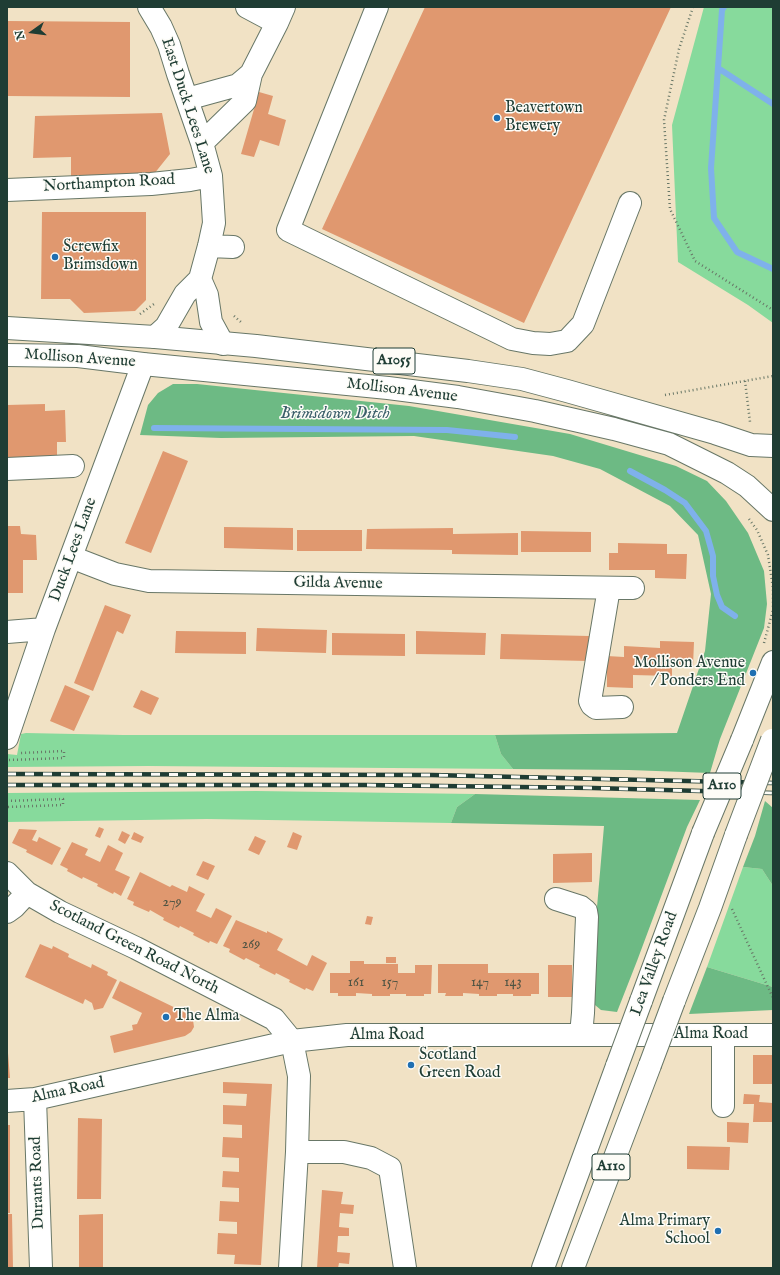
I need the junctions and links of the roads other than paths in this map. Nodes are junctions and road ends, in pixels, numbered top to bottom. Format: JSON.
{"nodes":[{"id":1,"x":149,"y":7,"type":"edge"},
{"id":2,"x":247,"y":7,"type":"edge"},
{"id":3,"x":377,"y":7,"type":"edge"},
{"id":4,"x":281,"y":15,"type":"edge"},
{"id":5,"x":251,"y":74,"type":"junction"},
{"id":6,"x":187,"y":99,"type":"junction"},
{"id":7,"x":202,"y":143,"type":"junction"},
{"id":8,"x":211,"y":176,"type":"junction"},
{"id":9,"x":7,"y":190,"type":"edge"},
{"id":10,"x":630,"y":203,"type":"dead end"},
{"id":11,"x":209,"y":246,"type":"junction"},
{"id":12,"x":233,"y":247,"type":"dead end"},
{"id":13,"x":200,"y":279,"type":"junction"},
{"id":14,"x":7,"y":328,"type":"edge"},
{"id":15,"x":155,"y":337,"type":"junction"},
{"id":16,"x":223,"y":344,"type":"junction"},
{"id":17,"x":7,"y":355,"type":"edge"},
{"id":18,"x":143,"y":364,"type":"junction"},
{"id":19,"x":773,"y":446,"type":"edge"},
{"id":20,"x":73,"y":466,"type":"dead end"},
{"id":21,"x":7,"y":469,"type":"edge"},
{"id":22,"x":773,"y":510,"type":"edge"},
{"id":23,"x":71,"y":557,"type":"junction"},
{"id":24,"x":610,"y":588,"type":"junction"},
{"id":25,"x":633,"y":588,"type":"dead end"},
{"id":26,"x":44,"y":629,"type":"junction"},
{"id":27,"x":7,"y":632,"type":"edge"},
{"id":28,"x":773,"y":662,"type":"edge"},
{"id":29,"x":622,"y":707,"type":"dead end"},
{"id":30,"x":772,"y":739,"type":"edge"},
{"id":31,"x":11,"y":745,"type":"edge"},
{"id":32,"x":7,"y":873,"type":"edge"},
{"id":33,"x":27,"y":893,"type":"junction"},
{"id":34,"x":556,"y":899,"type":"dead end"},
{"id":35,"x":7,"y":912,"type":"edge"},
{"id":36,"x":581,"y":1035,"type":"junction"},
{"id":37,"x":723,"y":1035,"type":"junction"},
{"id":38,"x":773,"y":1035,"type":"edge"},
{"id":39,"x":292,"y":1041,"type":"junction"},
{"id":40,"x":35,"y":1099,"type":"junction"},
{"id":41,"x":7,"y":1102,"type":"edge"},
{"id":42,"x":723,"y":1106,"type":"dead end"},
{"id":43,"x":297,"y":1152,"type":"junction"},
{"id":44,"x":41,"y":1268,"type":"edge"},
{"id":45,"x":290,"y":1268,"type":"edge"},
{"id":46,"x":405,"y":1268,"type":"edge"},
{"id":47,"x":543,"y":1268,"type":"edge"},
{"id":48,"x":573,"y":1268,"type":"edge"}],
"edges":[{"from":1,"to":6,"type":"street","name":"East Duck Lees Lane"},
{"from":2,"to":4,"type":"street"},
{"from":3,"to":10,"type":"street"},
{"from":4,"to":5,"type":"street"},
{"from":5,"to":6,"type":"street"},
{"from":5,"to":7,"type":"street"},
{"from":6,"to":7,"type":"street","name":"East Duck Lees Lane"},
{"from":7,"to":8,"type":"street","name":"East Duck Lees Lane"},
{"from":8,"to":9,"type":"street","name":"Northampton Road"},
{"from":8,"to":11,"type":"street","name":"East Duck Lees Lane"},
{"from":11,"to":12,"type":"street"},
{"from":11,"to":13,"type":"street","name":"East Duck Lees Lane"},
{"from":13,"to":15,"type":"street","name":"East Duck Lees Lane"},
{"from":13,"to":16,"type":"street"},
{"from":14,"to":15,"type":"street","name":"Mollison Avenue","number":"A1055"},
{"from":15,"to":16,"type":"street","name":"Mollison Avenue","number":"A1055"},
{"from":16,"to":19,"type":"street","name":"Mollison Avenue","number":"A1055"},
{"from":17,"to":18,"type":"street","name":"Mollison Avenue","number":"A1055"},
{"from":18,"to":22,"type":"street","name":"Mollison Avenue","number":"A1055"},
{"from":18,"to":23,"type":"street","name":"Duck Lees Lane"},
{"from":20,"to":21,"type":"street"},
{"from":23,"to":24,"type":"street","name":"Gilda Avenue"},
{"from":23,"to":26,"type":"street","name":"Duck Lees Lane"},
{"from":24,"to":25,"type":"street","name":"Gilda Avenue"},
{"from":24,"to":29,"type":"street"},
{"from":26,"to":27,"type":"street"},
{"from":26,"to":31,"type":"street","name":"Duck Lees Lane"},
{"from":28,"to":47,"type":"street","name":"Lea Valley Road","number":"A110","bridge":true},
{"from":30,"to":48,"type":"street","name":"Lea Valley Road","number":"A110","bridge":true},
{"from":32,"to":33,"type":"street","name":"Scotland Green Road North"},
{"from":33,"to":35,"type":"street"},
{"from":33,"to":39,"type":"street","name":"Scotland Green Road North"},
{"from":34,"to":36,"type":"street"},
{"from":36,"to":37,"type":"street","name":"Alma Road"},
{"from":36,"to":39,"type":"street","name":"Alma Road"},
{"from":37,"to":38,"type":"street","name":"Alma Road"},
{"from":37,"to":42,"type":"street"},
{"from":39,"to":40,"type":"street","name":"Alma Road"},
{"from":39,"to":43,"type":"street","name":"Scotland Green Road North"},
{"from":40,"to":41,"type":"street","name":"Alma Road"},
{"from":40,"to":44,"type":"street","name":"Durants Road"},
{"from":43,"to":45,"type":"street","name":"Scotland Green Road North"},
{"from":43,"to":46,"type":"street"}]}
